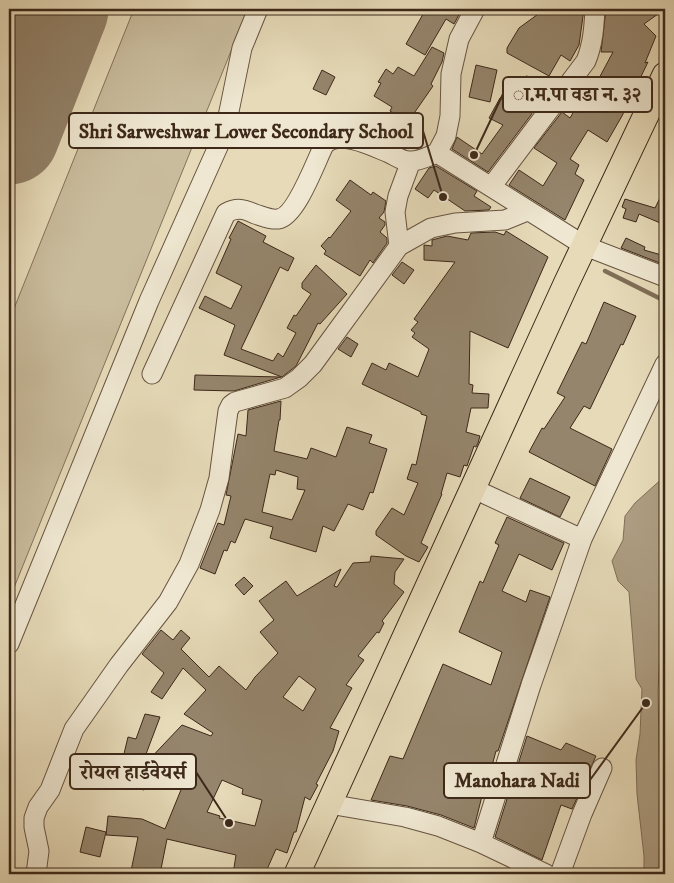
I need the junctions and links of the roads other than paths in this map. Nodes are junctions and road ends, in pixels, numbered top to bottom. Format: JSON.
{"nodes":[{"id":1,"x":258,"y":9,"type":"edge"},
{"id":2,"x":475,"y":9,"type":"edge"},
{"id":3,"x":595,"y":9,"type":"edge"},
{"id":4,"x":665,"y":75,"type":"edge"},
{"id":5,"x":437,"y":154,"type":"junction"},
{"id":6,"x":411,"y":161,"type":"junction"},
{"id":7,"x":491,"y":187,"type":"junction"},
{"id":8,"x":527,"y":211,"type":"junction"},
{"id":9,"x":399,"y":246,"type":"junction"},
{"id":10,"x":585,"y":246,"type":"junction"},
{"id":11,"x":665,"y":277,"type":"edge"},
{"id":12,"x":665,"y":364,"type":"edge"},
{"id":13,"x":152,"y":374,"type":"dead end"},
{"id":14,"x":474,"y":490,"type":"junction"},
{"id":15,"x":582,"y":539,"type":"junction"},
{"id":16,"x":9,"y":644,"type":"edge"},
{"id":17,"x":602,"y":768,"type":"dead end"},
{"id":18,"x":329,"y":804,"type":"junction"},
{"id":19,"x":481,"y":843,"type":"junction"},
{"id":20,"x":300,"y":873,"type":"edge"},
{"id":21,"x":36,"y":874,"type":"edge"},
{"id":22,"x":546,"y":874,"type":"edge"},
{"id":23,"x":560,"y":874,"type":"edge"}],
"edges":[{"from":1,"to":16,"type":"street"},
{"from":2,"to":5,"type":"street"},
{"from":3,"to":7,"type":"street"},
{"from":4,"to":10,"type":"main road"},
{"from":5,"to":6,"type":"street"},
{"from":5,"to":7,"type":"street"},
{"from":6,"to":9,"type":"street"},
{"from":6,"to":13,"type":"street"},
{"from":7,"to":8,"type":"street"},
{"from":8,"to":9,"type":"street"},
{"from":8,"to":10,"type":"street"},
{"from":9,"to":21,"type":"street"},
{"from":10,"to":11,"type":"street"},
{"from":10,"to":14,"type":"main road"},
{"from":12,"to":15,"type":"street"},
{"from":14,"to":15,"type":"street"},
{"from":14,"to":18,"type":"main road"},
{"from":15,"to":19,"type":"street"},
{"from":17,"to":23,"type":"street"},
{"from":18,"to":19,"type":"street"},
{"from":18,"to":20,"type":"main road"},
{"from":19,"to":22,"type":"street"}]}
